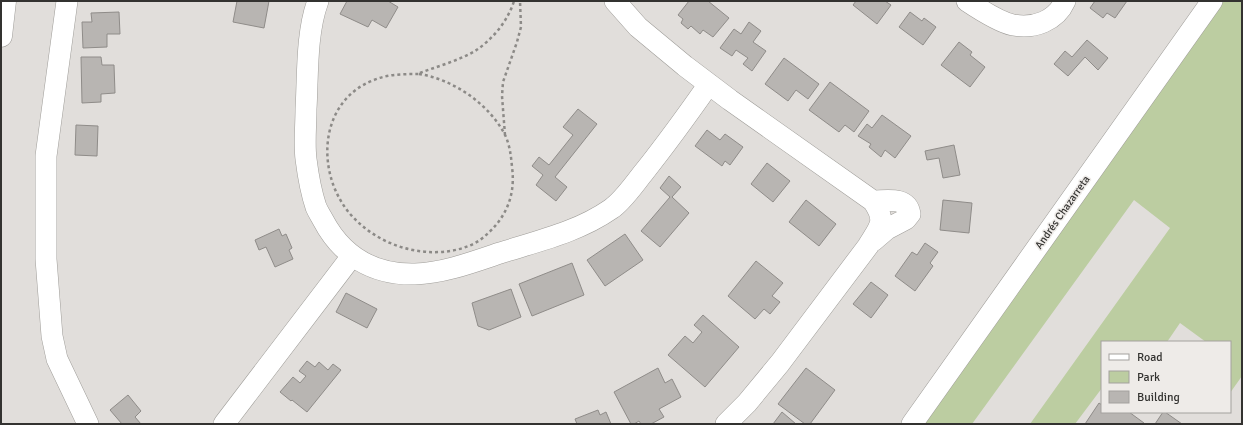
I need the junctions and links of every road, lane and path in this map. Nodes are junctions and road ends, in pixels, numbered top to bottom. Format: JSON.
{"nodes":[{"id":1,"x":5,"y":1,"type":"edge"},
{"id":2,"x":67,"y":1,"type":"edge"},
{"id":3,"x":318,"y":1,"type":"edge"},
{"id":4,"x":514,"y":1,"type":"edge"},
{"id":5,"x":520,"y":1,"type":"edge"},
{"id":6,"x":615,"y":1,"type":"edge"},
{"id":7,"x":967,"y":1,"type":"edge"},
{"id":8,"x":1065,"y":1,"type":"edge"},
{"id":9,"x":1212,"y":1,"type":"edge"},
{"id":10,"x":1,"y":36,"type":"edge"},
{"id":11,"x":418,"y":74,"type":"junction"},
{"id":12,"x":709,"y":84,"type":"junction"},
{"id":13,"x":505,"y":136,"type":"junction"},
{"id":14,"x":873,"y":201,"type":"junction"},
{"id":15,"x":868,"y":246,"type":"junction"},
{"id":16,"x":352,"y":256,"type":"junction"},
{"id":17,"x":88,"y":424,"type":"edge"},
{"id":18,"x":224,"y":424,"type":"edge"},
{"id":19,"x":726,"y":424,"type":"edge"},
{"id":20,"x":912,"y":424,"type":"edge"}],
"edges":[{"from":1,"to":10,"type":"street"},
{"from":2,"to":17,"type":"street"},
{"from":3,"to":16,"type":"street"},
{"from":4,"to":11,"type":"path"},
{"from":5,"to":13,"type":"path"},
{"from":6,"to":12,"type":"street"},
{"from":7,"to":8,"type":"street"},
{"from":9,"to":20,"type":"street","name":"Andrés Chazarreta"},
{"from":11,"to":13,"type":"path"},
{"from":11,"to":13,"type":"path"},
{"from":12,"to":14,"type":"street"},
{"from":12,"to":16,"type":"street"},
{"from":14,"to":15,"type":"street"},
{"from":14,"to":15,"type":"street"},
{"from":15,"to":19,"type":"street"},
{"from":16,"to":18,"type":"street"}]}
